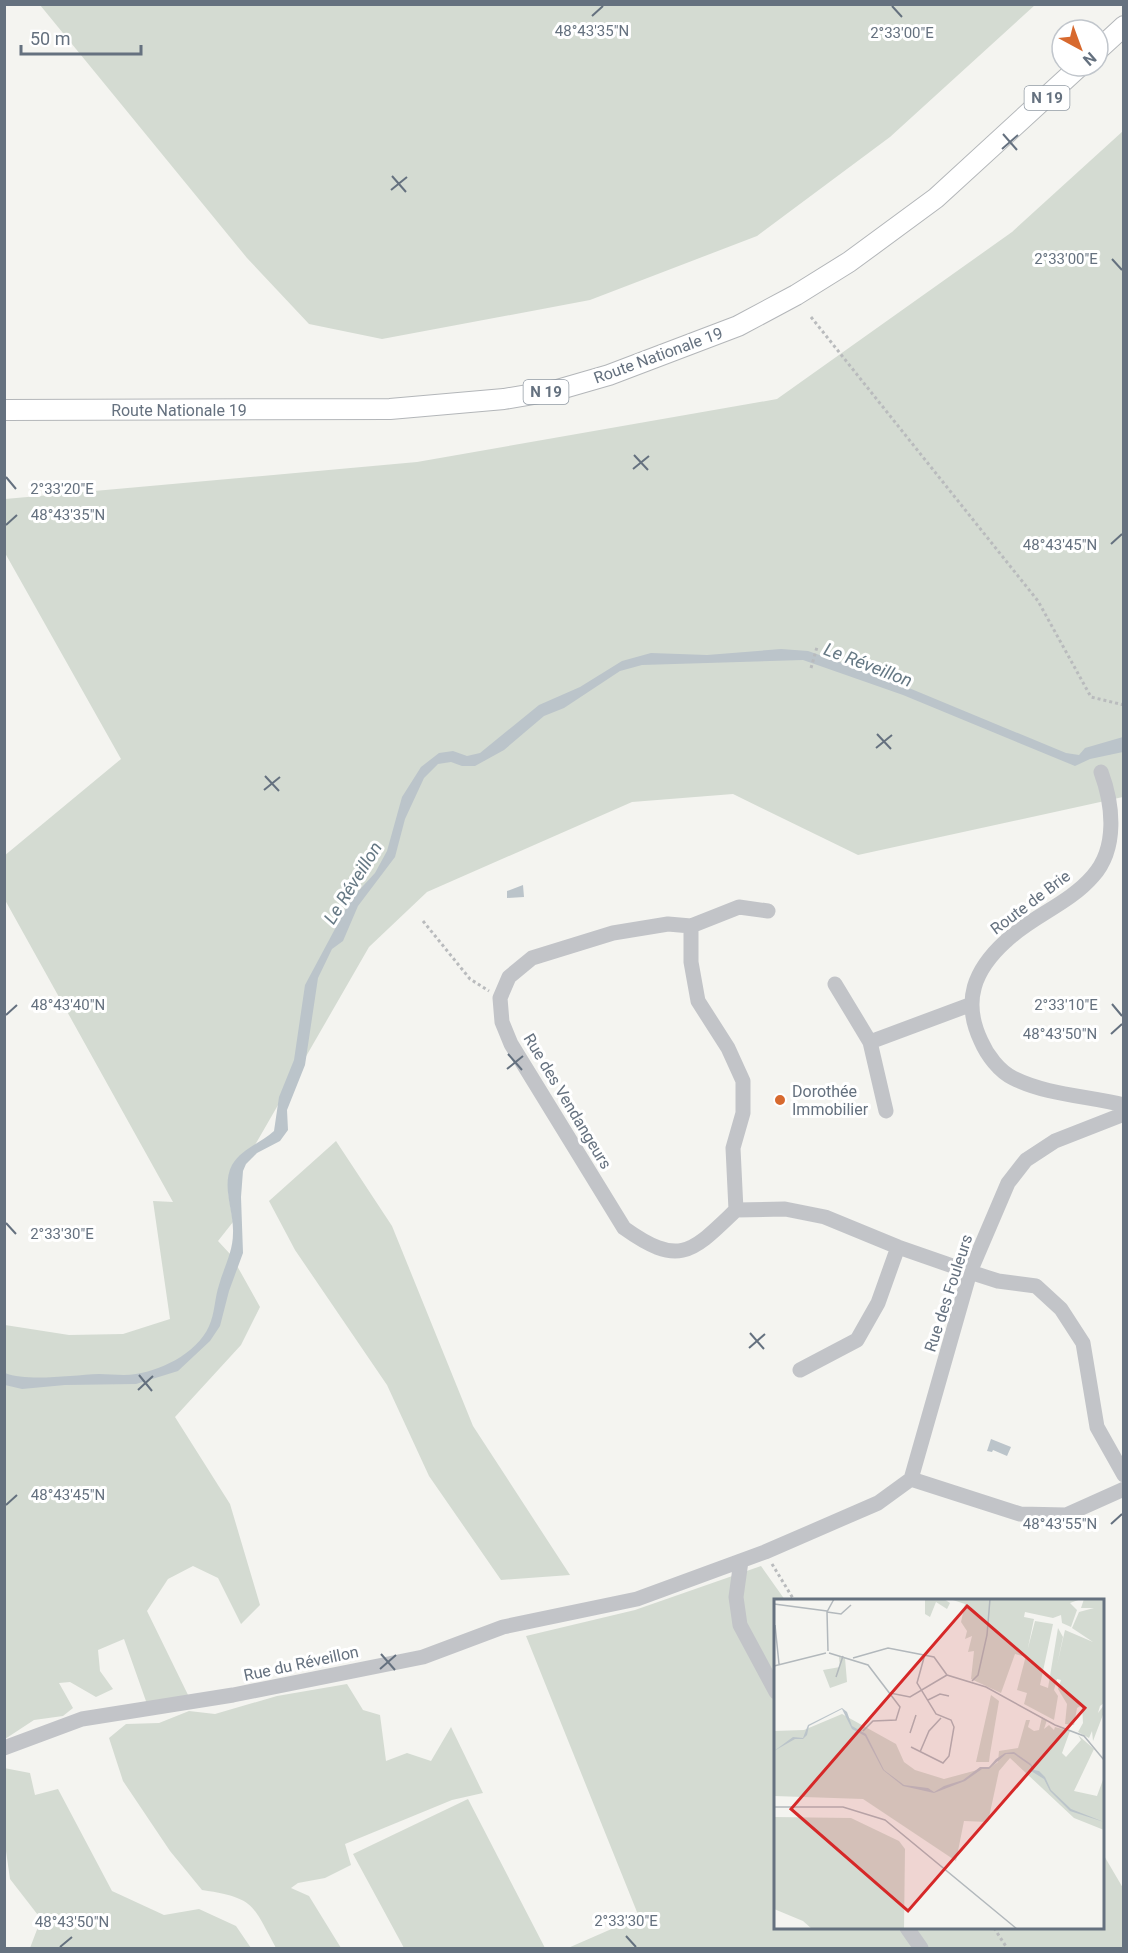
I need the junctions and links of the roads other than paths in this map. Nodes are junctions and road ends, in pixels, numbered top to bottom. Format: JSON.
{"nodes":[{"id":1,"x":1124,"y":26,"type":"edge"},
{"id":2,"x":1110,"y":39,"type":"edge"},
{"id":3,"x":1067,"y":78,"type":"edge"},
{"id":4,"x":4,"y":410,"type":"edge"},
{"id":5,"x":1101,"y":772,"type":"dead end"},
{"id":6,"x":768,"y":911,"type":"dead end"},
{"id":7,"x":691,"y":926,"type":"junction"},
{"id":8,"x":835,"y":984,"type":"dead end"},
{"id":9,"x":972,"y":1004,"type":"junction"},
{"id":10,"x":870,"y":1042,"type":"junction"},
{"id":11,"x":1124,"y":1106,"type":"edge"},
{"id":12,"x":886,"y":1110,"type":"dead end"},
{"id":13,"x":1124,"y":1114,"type":"edge"},
{"id":14,"x":736,"y":1210,"type":"junction"},
{"id":15,"x":898,"y":1247,"type":"junction"},
{"id":16,"x":970,"y":1272,"type":"junction"},
{"id":17,"x":800,"y":1370,"type":"dead end"},
{"id":18,"x":1124,"y":1475,"type":"edge"},
{"id":19,"x":911,"y":1479,"type":"junction"},
{"id":20,"x":1124,"y":1489,"type":"edge"},
{"id":21,"x":741,"y":1562,"type":"junction"},
{"id":22,"x":774,"y":1688,"type":"edge"},
{"id":23,"x":4,"y":1748,"type":"edge"},
{"id":24,"x":908,"y":1929,"type":"edge"},
{"id":25,"x":921,"y":1948,"type":"edge"}],
"edges":[{"from":1,"to":2,"type":"main road"},
{"from":3,"to":4,"type":"main road","name":"Route Nationale 19","number":"N 19"},
{"from":5,"to":9,"type":"street","name":"Route de Brie"},
{"from":6,"to":7,"type":"street"},
{"from":7,"to":14,"type":"street"},
{"from":7,"to":14,"type":"street","name":"Rue des Vendangeurs"},
{"from":8,"to":10,"type":"street"},
{"from":9,"to":10,"type":"street"},
{"from":9,"to":11,"type":"street","name":"Route de Brie"},
{"from":10,"to":12,"type":"street"},
{"from":13,"to":16,"type":"street","name":"Rue des Fouleurs"},
{"from":14,"to":15,"type":"street"},
{"from":15,"to":16,"type":"street"},
{"from":15,"to":17,"type":"street"},
{"from":16,"to":18,"type":"street"},
{"from":16,"to":19,"type":"street","name":"Rue des Fouleurs"},
{"from":19,"to":20,"type":"street"},
{"from":19,"to":21,"type":"street","name":"Rue du Réveillon"},
{"from":21,"to":22,"type":"street"},
{"from":21,"to":23,"type":"street","name":"Rue du Réveillon"},
{"from":24,"to":25,"type":"street"}]}
